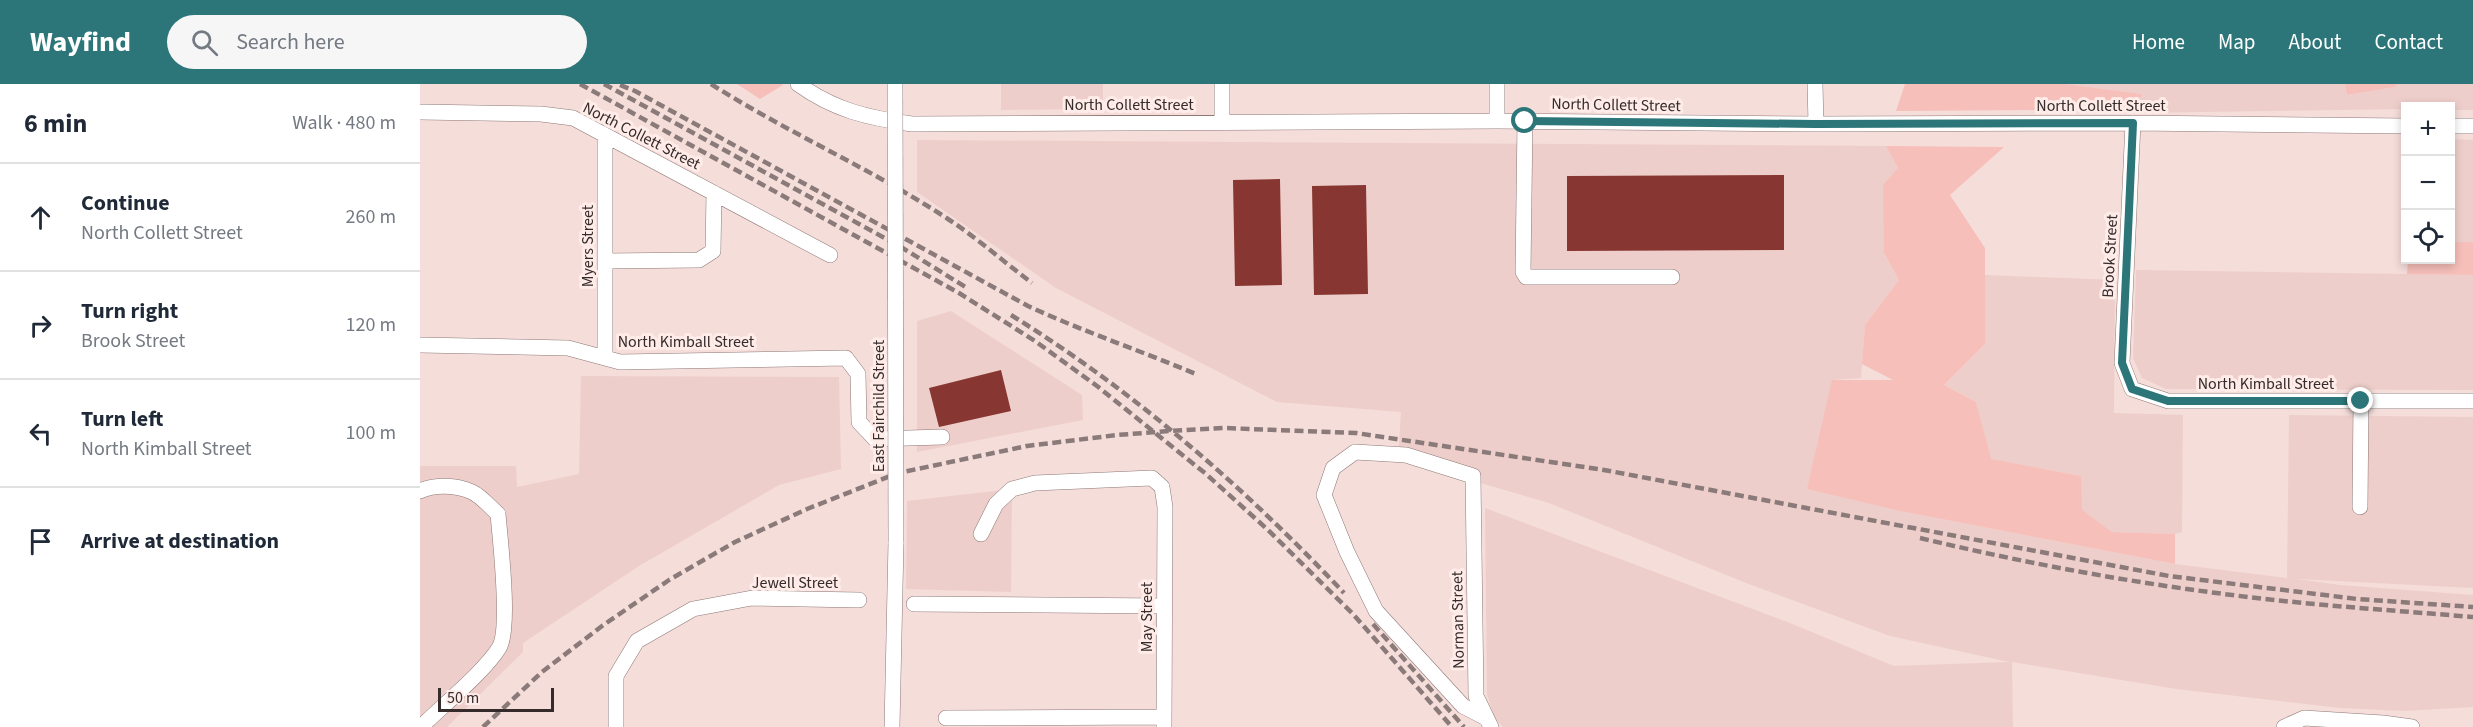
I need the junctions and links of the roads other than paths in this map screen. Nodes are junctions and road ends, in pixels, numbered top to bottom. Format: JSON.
{"nodes":[{"id":1,"x":798,"y":84,"type":"edge"},
{"id":2,"x":895,"y":84,"type":"edge"},
{"id":3,"x":1222,"y":84,"type":"edge"},
{"id":4,"x":1497,"y":84,"type":"edge"},
{"id":5,"x":1815,"y":84,"type":"edge"},
{"id":6,"x":420,"y":112,"type":"edge"},
{"id":7,"x":1497,"y":121,"type":"junction"},
{"id":8,"x":1525,"y":121,"type":"junction"},
{"id":9,"x":1222,"y":122,"type":"junction"},
{"id":10,"x":2133,"y":123,"type":"junction"},
{"id":11,"x":1815,"y":124,"type":"junction"},
{"id":12,"x":2401,"y":126,"type":"edge"},
{"id":13,"x":2455,"y":126,"type":"edge"},
{"id":14,"x":2473,"y":126,"type":"edge"},
{"id":15,"x":605,"y":135,"type":"junction"},
{"id":16,"x":714,"y":193,"type":"junction"},
{"id":17,"x":830,"y":255,"type":"dead end"},
{"id":18,"x":605,"y":261,"type":"junction"},
{"id":19,"x":1672,"y":277,"type":"dead end"},
{"id":20,"x":420,"y":345,"type":"edge"},
{"id":21,"x":605,"y":358,"type":"junction"},
{"id":22,"x":2132,"y":389,"type":"joint"},
{"id":23,"x":2361,"y":401,"type":"junction"},
{"id":24,"x":2473,"y":401,"type":"edge"},
{"id":25,"x":942,"y":437,"type":"dead end"},
{"id":26,"x":420,"y":491,"type":"edge"},
{"id":27,"x":2360,"y":507,"type":"dead end"},
{"id":28,"x":981,"y":534,"type":"dead end"},
{"id":29,"x":859,"y":600,"type":"dead end"},
{"id":30,"x":914,"y":604,"type":"dead end"},
{"id":31,"x":1164,"y":606,"type":"junction"},
{"id":32,"x":946,"y":718,"type":"dead end"},
{"id":33,"x":1164,"y":722,"type":"edge"},
{"id":34,"x":1010,"y":723,"type":"edge"},
{"id":35,"x":1488,"y":723,"type":"edge"},
{"id":36,"x":421,"y":727,"type":"edge"},
{"id":37,"x":616,"y":727,"type":"edge"},
{"id":38,"x":892,"y":727,"type":"edge"},
{"id":39,"x":2284,"y":727,"type":"edge"},
{"id":40,"x":2412,"y":727,"type":"edge"}],
"edges":[{"from":1,"to":9,"type":"street","name":"North Collett Street"},
{"from":2,"to":38,"type":"street","name":"East Fairchild Street","bridge":true},
{"from":3,"to":9,"type":"street"},
{"from":4,"to":7,"type":"street"},
{"from":5,"to":11,"type":"street"},
{"from":6,"to":15,"type":"street","name":"North Collett Street"},
{"from":7,"to":8,"type":"street","name":"North Collett Street"},
{"from":7,"to":9,"type":"street","name":"North Collett Street"},
{"from":8,"to":11,"type":"street","name":"North Collett Street"},
{"from":8,"to":19,"type":"street"},
{"from":10,"to":11,"type":"street","name":"North Collett Street"},
{"from":10,"to":12,"type":"street","name":"North Collett Street"},
{"from":10,"to":22,"type":"street","name":"Brook Street"},
{"from":13,"to":14,"type":"street"},
{"from":15,"to":16,"type":"street","name":"North Collett Street"},
{"from":15,"to":18,"type":"street","name":"Myers Street"},
{"from":16,"to":17,"type":"street","name":"North Collett Street"},
{"from":16,"to":18,"type":"street"},
{"from":18,"to":21,"type":"street","name":"Myers Street"},
{"from":20,"to":21,"type":"street","name":"North Kimball Street"},
{"from":21,"to":25,"type":"street","name":"North Kimball Street"},
{"from":22,"to":23,"type":"street","name":"North Kimball Street"},
{"from":23,"to":24,"type":"street","name":"North Kimball Street"},
{"from":23,"to":27,"type":"street"},
{"from":26,"to":36,"type":"street"},
{"from":28,"to":31,"type":"street","name":"May Street"},
{"from":29,"to":37,"type":"street","name":"Jewell Street"},
{"from":30,"to":31,"type":"street"},
{"from":31,"to":33,"type":"street","name":"May Street"},
{"from":32,"to":34,"type":"street"},
{"from":33,"to":34,"type":"street"},
{"from":35,"to":35,"type":"street","name":"Norman Street"},
{"from":39,"to":40,"type":"street"}]}
